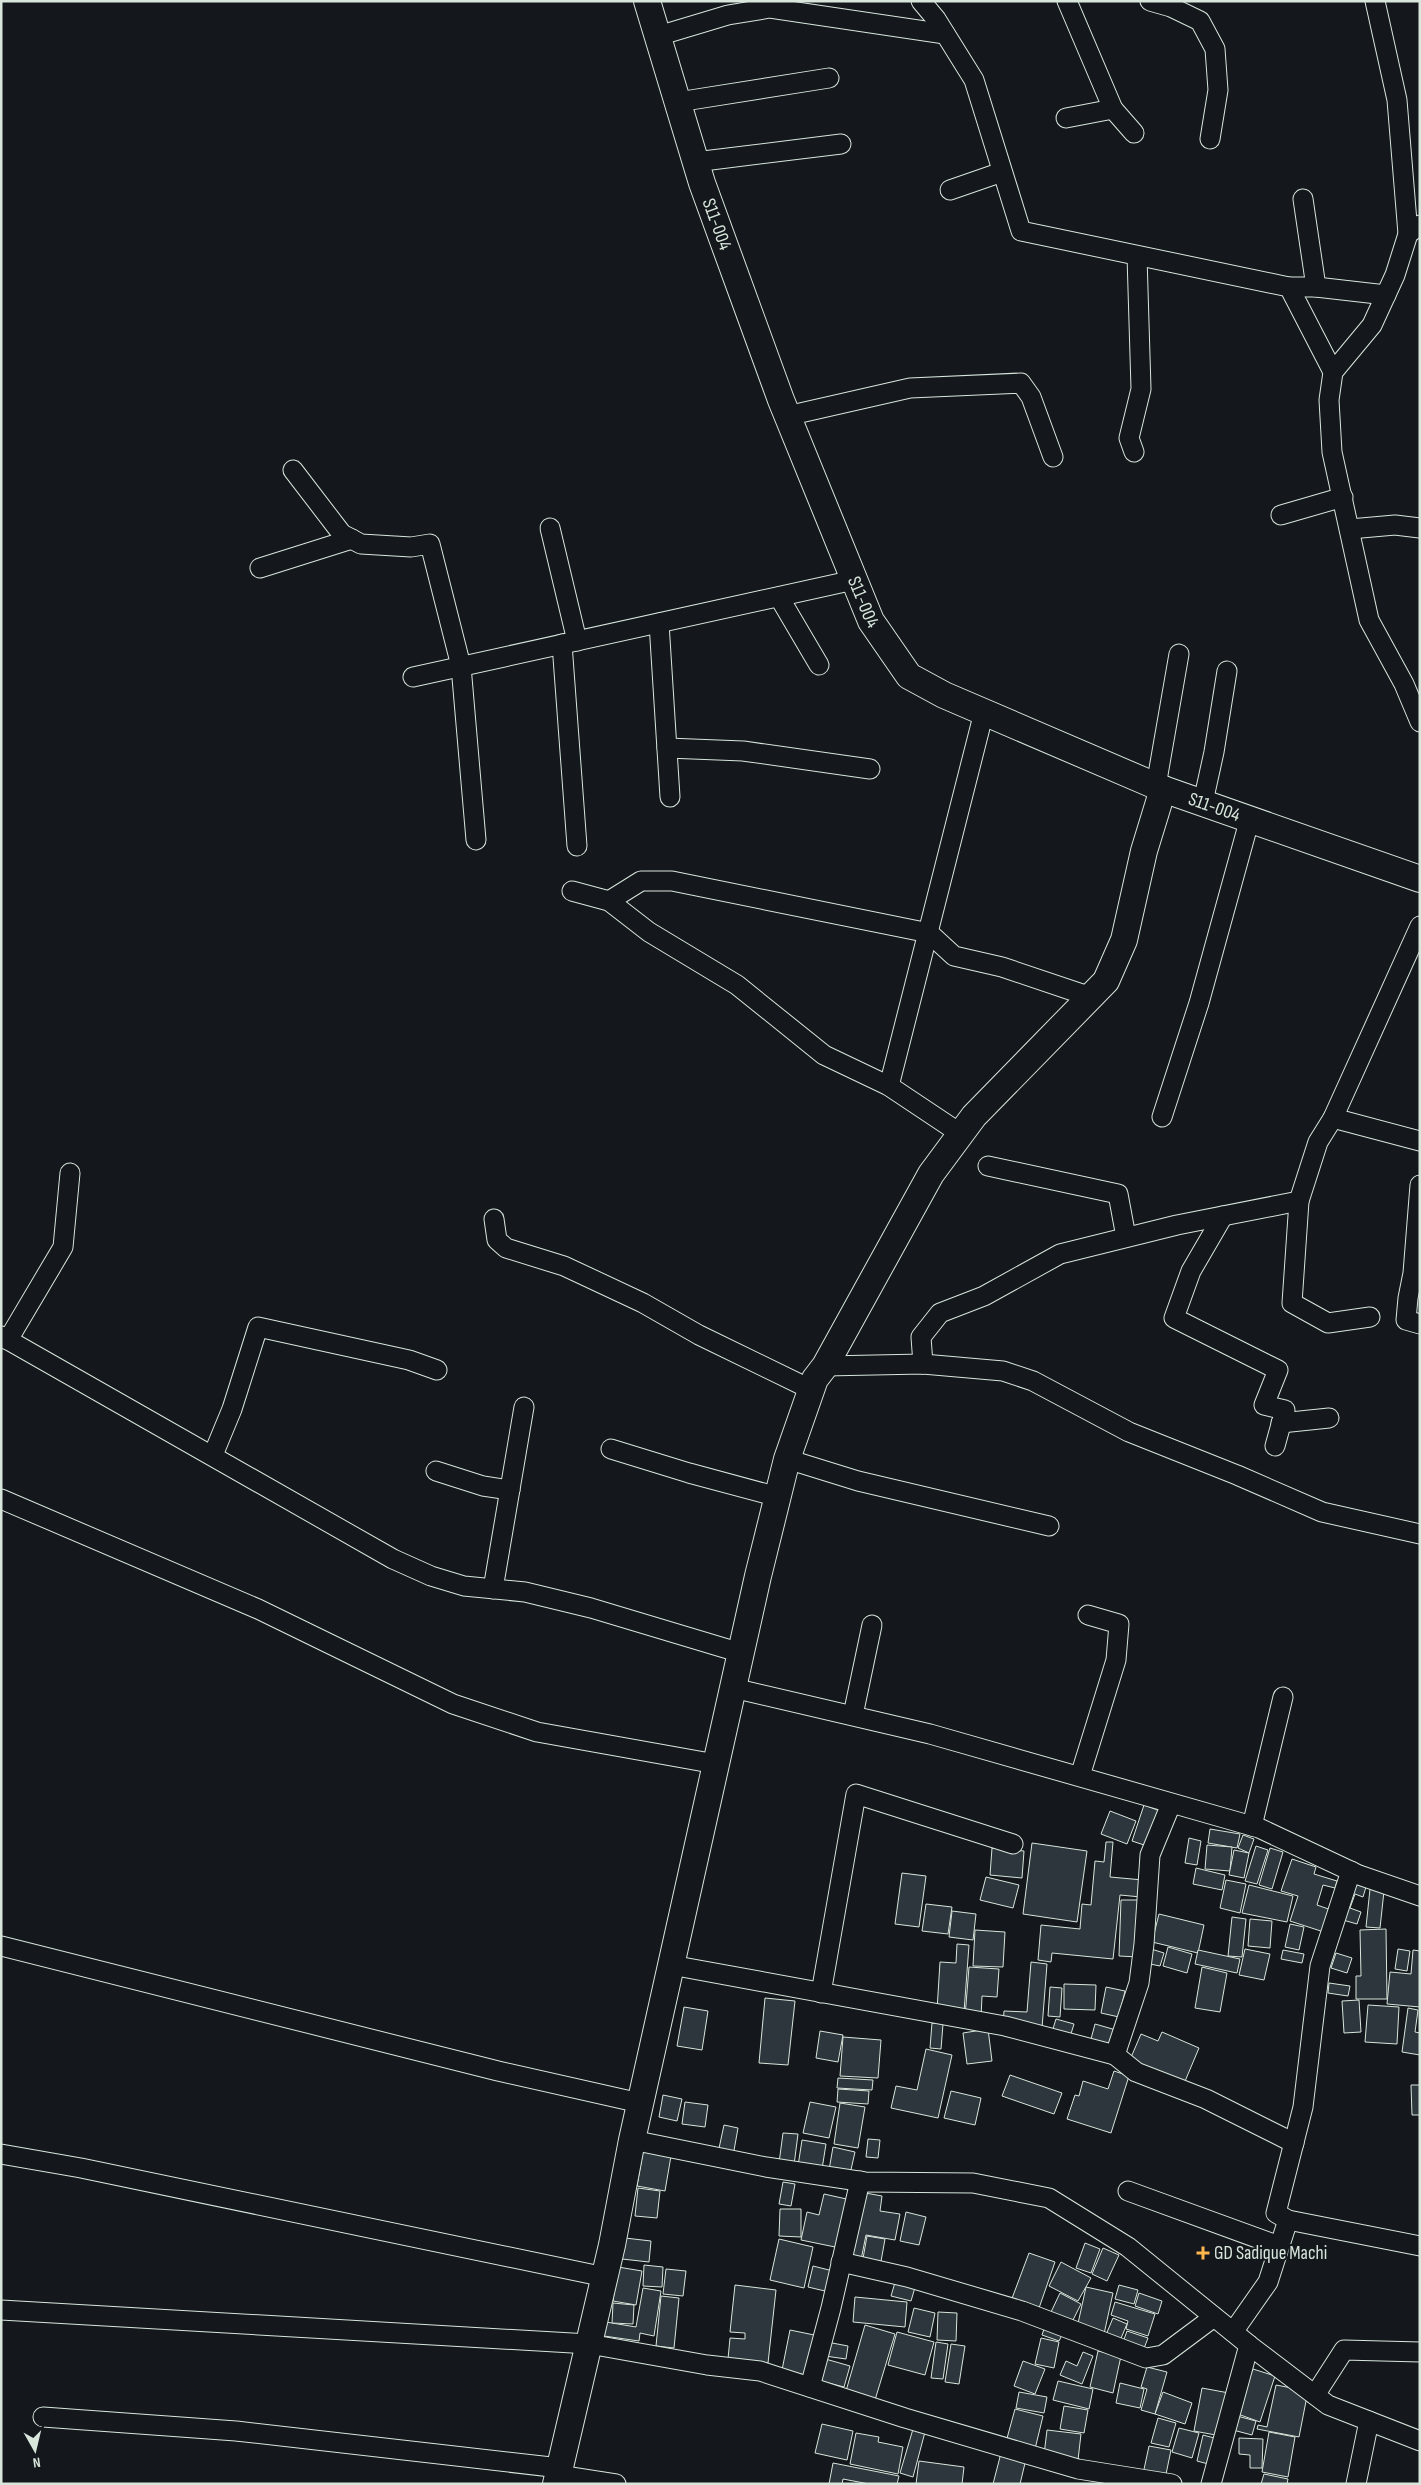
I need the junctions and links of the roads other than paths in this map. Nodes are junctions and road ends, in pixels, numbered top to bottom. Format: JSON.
{"nodes":[{"id":1,"x":647,"y":1,"type":"edge"},
{"id":2,"x":922,"y":1,"type":"edge"},
{"id":3,"x":1067,"y":1,"type":"edge"},
{"id":4,"x":1150,"y":1,"type":"edge"},
{"id":5,"x":1376,"y":1,"type":"edge"},
{"id":6,"x":1171,"y":4,"type":"edge"},
{"id":7,"x":945,"y":34,"type":"junction"},
{"id":8,"x":658,"y":36,"type":"junction"},
{"id":9,"x":829,"y":78,"type":"dead end"},
{"id":10,"x":678,"y":102,"type":"junction"},
{"id":11,"x":1113,"y":109,"type":"junction"},
{"id":12,"x":1066,"y":118,"type":"dead end"},
{"id":13,"x":1134,"y":133,"type":"dead end"},
{"id":14,"x":1210,"y":140,"type":"dead end"},
{"id":15,"x":841,"y":144,"type":"dead end"},
{"id":16,"x":695,"y":162,"type":"junction"},
{"id":17,"x":1002,"y":172,"type":"junction"},
{"id":18,"x":950,"y":190,"type":"dead end"},
{"id":19,"x":1303,"y":199,"type":"dead end"},
{"id":20,"x":1414,"y":230,"type":"edge"},
{"id":21,"x":1137,"y":256,"type":"junction"},
{"id":22,"x":1289,"y":287,"type":"junction"},
{"id":23,"x":1316,"y":287,"type":"junction"},
{"id":24,"x":1386,"y":294,"type":"junction"},
{"id":25,"x":1333,"y":372,"type":"junction"},
{"id":26,"x":788,"y":416,"type":"junction"},
{"id":27,"x":1134,"y":452,"type":"dead end"},
{"id":28,"x":1053,"y":456,"type":"dead end"},
{"id":29,"x":293,"y":470,"type":"dead end"},
{"id":30,"x":1343,"y":497,"type":"junction"},
{"id":31,"x":1281,"y":515,"type":"dead end"},
{"id":32,"x":550,"y":528,"type":"dead end"},
{"id":33,"x":1420,"y":528,"type":"edge"},
{"id":34,"x":1350,"y":529,"type":"junction"},
{"id":35,"x":352,"y":539,"type":"junction"},
{"id":36,"x":260,"y":568,"type":"dead end"},
{"id":37,"x":854,"y":580,"type":"junction"},
{"id":38,"x":778,"y":597,"type":"junction"},
{"id":39,"x":659,"y":623,"type":"junction"},
{"id":40,"x":569,"y":642,"type":"junction"},
{"id":41,"x":1178,"y":654,"type":"dead end"},
{"id":42,"x":819,"y":665,"type":"dead end"},
{"id":43,"x":461,"y":666,"type":"junction"},
{"id":44,"x":1226,"y":671,"type":"dead end"},
{"id":45,"x":413,"y":677,"type":"dead end"},
{"id":46,"x":984,"y":712,"type":"junction"},
{"id":47,"x":1420,"y":722,"type":"edge"},
{"id":48,"x":667,"y":748,"type":"junction"},
{"id":49,"x":870,"y":769,"type":"dead end"},
{"id":50,"x":1159,"y":787,"type":"junction"},
{"id":51,"x":670,"y":797,"type":"dead end"},
{"id":52,"x":1203,"y":802,"type":"junction"},
{"id":53,"x":1250,"y":818,"type":"junction"},
{"id":54,"x":476,"y":840,"type":"dead end"},
{"id":55,"x":577,"y":846,"type":"dead end"},
{"id":56,"x":1420,"y":878,"type":"edge"},
{"id":57,"x":572,"y":891,"type":"dead end"},
{"id":58,"x":610,"y":901,"type":"junction"},
{"id":59,"x":1420,"y":926,"type":"edge"},
{"id":60,"x":929,"y":933,"type":"junction"},
{"id":61,"x":1091,"y":997,"type":"junction"},
{"id":62,"x":889,"y":1086,"type":"junction"},
{"id":63,"x":1162,"y":1117,"type":"dead end"},
{"id":64,"x":1333,"y":1118,"type":"junction"},
{"id":65,"x":961,"y":1134,"type":"junction"},
{"id":66,"x":1420,"y":1141,"type":"edge"},
{"id":67,"x":988,"y":1166,"type":"dead end"},
{"id":68,"x":70,"y":1173,"type":"dead end"},
{"id":69,"x":1420,"y":1185,"type":"edge"},
{"id":70,"x":1299,"y":1201,"type":"junction"},
{"id":71,"x":1223,"y":1216,"type":"junction"},
{"id":72,"x":494,"y":1219,"type":"dead end"},
{"id":73,"x":1126,"y":1237,"type":"junction"},
{"id":74,"x":1370,"y":1317,"type":"dead end"},
{"id":75,"x":1420,"y":1324,"type":"edge"},
{"id":76,"x":4,"y":1338,"type":"edge"},
{"id":77,"x":923,"y":1364,"type":"junction"},
{"id":78,"x":825,"y":1366,"type":"junction"},
{"id":79,"x":437,"y":1370,"type":"dead end"},
{"id":80,"x":812,"y":1390,"type":"junction"},
{"id":81,"x":524,"y":1407,"type":"dead end"},
{"id":82,"x":1329,"y":1418,"type":"dead end"},
{"id":83,"x":1281,"y":1423,"type":"junction"},
{"id":84,"x":1275,"y":1446,"type":"dead end"},
{"id":85,"x":611,"y":1449,"type":"dead end"},
{"id":86,"x":213,"y":1455,"type":"junction"},
{"id":87,"x":787,"y":1459,"type":"junction"},
{"id":88,"x":436,"y":1471,"type":"dead end"},
{"id":89,"x":510,"y":1490,"type":"junction"},
{"id":90,"x":778,"y":1497,"type":"junction"},
{"id":91,"x":1,"y":1499,"type":"edge"},
{"id":92,"x":1049,"y":1526,"type":"dead end"},
{"id":93,"x":1420,"y":1534,"type":"edge"},
{"id":94,"x":493,"y":1589,"type":"junction"},
{"id":95,"x":1088,"y":1615,"type":"dead end"},
{"id":96,"x":872,"y":1625,"type":"dead end"},
{"id":97,"x":741,"y":1653,"type":"junction"},
{"id":98,"x":733,"y":1688,"type":"junction"},
{"id":99,"x":1283,"y":1697,"type":"dead end"},
{"id":100,"x":853,"y":1715,"type":"junction"},
{"id":101,"x":716,"y":1764,"type":"junction"},
{"id":102,"x":1080,"y":1776,"type":"junction"},
{"id":103,"x":1171,"y":1804,"type":"junction"},
{"id":104,"x":1252,"y":1826,"type":"junction"},
{"id":105,"x":1013,"y":1844,"type":"dead end"},
{"id":106,"x":1351,"y":1871,"type":"junction"},
{"id":107,"x":1420,"y":1896,"type":"edge"},
{"id":108,"x":1,"y":1946,"type":"edge"},
{"id":109,"x":671,"y":1965,"type":"junction"},
{"id":110,"x":821,"y":1993,"type":"junction"},
{"id":111,"x":1115,"y":2055,"type":"junction"},
{"id":112,"x":640,"y":2103,"type":"junction"},
{"id":113,"x":632,"y":2140,"type":"junction"},
{"id":114,"x":1294,"y":2143,"type":"junction"},
{"id":115,"x":1,"y":2154,"type":"edge"},
{"id":116,"x":860,"y":2181,"type":"junction"},
{"id":117,"x":1128,"y":2191,"type":"dead end"},
{"id":118,"x":1288,"y":2220,"type":"junction"},
{"id":119,"x":1279,"y":2246,"type":"junction"},
{"id":120,"x":1420,"y":2246,"type":"edge"},
{"id":121,"x":841,"y":2262,"type":"junction"},
{"id":122,"x":605,"y":2277,"type":"junction"},
{"id":123,"x":1,"y":2310,"type":"edge"},
{"id":124,"x":1214,"y":2317,"type":"junction"},
{"id":125,"x":1233,"y":2332,"type":"junction"},
{"id":126,"x":589,"y":2344,"type":"junction"},
{"id":127,"x":1249,"y":2345,"type":"junction"},
{"id":128,"x":1420,"y":2352,"type":"edge"},
{"id":129,"x":810,"y":2387,"type":"junction"},
{"id":130,"x":1315,"y":2395,"type":"junction"},
{"id":131,"x":43,"y":2417,"type":"dead end"},
{"id":132,"x":1369,"y":2421,"type":"junction"},
{"id":133,"x":1420,"y":2441,"type":"edge"},
{"id":134,"x":558,"y":2476,"type":"edge"},
{"id":135,"x":616,"y":2484,"type":"edge"},
{"id":136,"x":1172,"y":2484,"type":"edge"},
{"id":137,"x":1211,"y":2484,"type":"edge"},
{"id":138,"x":1356,"y":2484,"type":"edge"}],
"edges":[{"from":1,"to":8,"type":"street","name":"S11-004"},
{"from":2,"to":7,"type":"street"},
{"from":3,"to":11,"type":"street"},
{"from":4,"to":6,"type":"street"},
{"from":5,"to":20,"type":"street"},
{"from":6,"to":14,"type":"street"},
{"from":7,"to":8,"type":"street"},
{"from":7,"to":17,"type":"street"},
{"from":8,"to":10,"type":"street","name":"S11-004"},
{"from":9,"to":10,"type":"street"},
{"from":10,"to":16,"type":"street","name":"S11-004"},
{"from":11,"to":12,"type":"street"},
{"from":11,"to":13,"type":"street"},
{"from":15,"to":16,"type":"street"},
{"from":16,"to":26,"type":"street","name":"S11-004"},
{"from":17,"to":18,"type":"street"},
{"from":17,"to":21,"type":"street"},
{"from":19,"to":23,"type":"street"},
{"from":20,"to":24,"type":"street"},
{"from":21,"to":22,"type":"street"},
{"from":21,"to":27,"type":"street"},
{"from":22,"to":23,"type":"street"},
{"from":22,"to":25,"type":"street"},
{"from":23,"to":24,"type":"street"},
{"from":24,"to":25,"type":"street"},
{"from":25,"to":30,"type":"street"},
{"from":26,"to":28,"type":"street"},
{"from":26,"to":37,"type":"street","name":"S11-004"},
{"from":29,"to":35,"type":"street"},
{"from":30,"to":31,"type":"street"},
{"from":30,"to":34,"type":"street"},
{"from":32,"to":40,"type":"street"},
{"from":33,"to":34,"type":"street"},
{"from":34,"to":47,"type":"street"},
{"from":35,"to":36,"type":"street"},
{"from":35,"to":43,"type":"street"},
{"from":37,"to":38,"type":"street"},
{"from":37,"to":46,"type":"street","name":"S11-004"},
{"from":38,"to":39,"type":"street"},
{"from":38,"to":42,"type":"street"},
{"from":39,"to":40,"type":"street"},
{"from":39,"to":48,"type":"street"},
{"from":40,"to":43,"type":"street"},
{"from":40,"to":55,"type":"street"},
{"from":41,"to":50,"type":"street"},
{"from":43,"to":45,"type":"street"},
{"from":43,"to":54,"type":"street"},
{"from":44,"to":52,"type":"street"},
{"from":46,"to":50,"type":"street","name":"S11-004"},
{"from":46,"to":60,"type":"street"},
{"from":48,"to":49,"type":"street"},
{"from":48,"to":51,"type":"street"},
{"from":50,"to":52,"type":"street","name":"S11-004"},
{"from":50,"to":61,"type":"street"},
{"from":52,"to":53,"type":"street","name":"S11-004"},
{"from":53,"to":56,"type":"street","name":"S11-004"},
{"from":53,"to":63,"type":"street"},
{"from":57,"to":58,"type":"street"},
{"from":58,"to":60,"type":"street"},
{"from":58,"to":62,"type":"street"},
{"from":59,"to":64,"type":"street"},
{"from":60,"to":61,"type":"street"},
{"from":60,"to":62,"type":"street"},
{"from":61,"to":65,"type":"street"},
{"from":62,"to":65,"type":"street"},
{"from":64,"to":66,"type":"street"},
{"from":64,"to":70,"type":"street"},
{"from":65,"to":78,"type":"street"},
{"from":67,"to":73,"type":"street"},
{"from":68,"to":76,"type":"street"},
{"from":69,"to":75,"type":"street"},
{"from":70,"to":71,"type":"street"},
{"from":70,"to":74,"type":"street"},
{"from":71,"to":73,"type":"street"},
{"from":71,"to":83,"type":"street"},
{"from":72,"to":80,"type":"street"},
{"from":73,"to":77,"type":"street"},
{"from":76,"to":86,"type":"street"},
{"from":77,"to":78,"type":"street"},
{"from":77,"to":93,"type":"street"},
{"from":78,"to":80,"type":"street"},
{"from":79,"to":86,"type":"street"},
{"from":80,"to":87,"type":"street"},
{"from":81,"to":89,"type":"street"},
{"from":82,"to":83,"type":"street"},
{"from":83,"to":84,"type":"street"},
{"from":85,"to":90,"type":"street"},
{"from":86,"to":94,"type":"street"},
{"from":87,"to":90,"type":"street"},
{"from":87,"to":92,"type":"street"},
{"from":88,"to":89,"type":"street"},
{"from":89,"to":94,"type":"street"},
{"from":90,"to":97,"type":"street"},
{"from":91,"to":101,"type":"street"},
{"from":94,"to":97,"type":"street"},
{"from":95,"to":102,"type":"street"},
{"from":96,"to":100,"type":"street"},
{"from":97,"to":98,"type":"street"},
{"from":98,"to":100,"type":"street"},
{"from":98,"to":101,"type":"street"},
{"from":99,"to":104,"type":"street"},
{"from":100,"to":102,"type":"street"},
{"from":101,"to":109,"type":"street"},
{"from":102,"to":103,"type":"street"},
{"from":103,"to":104,"type":"street"},
{"from":103,"to":111,"type":"street"},
{"from":104,"to":106,"type":"street"},
{"from":105,"to":110,"type":"street"},
{"from":106,"to":107,"type":"street"},
{"from":106,"to":114,"type":"street"},
{"from":108,"to":112,"type":"street"},
{"from":109,"to":110,"type":"street"},
{"from":109,"to":112,"type":"street"},
{"from":110,"to":111,"type":"street"},
{"from":111,"to":114,"type":"street"},
{"from":112,"to":113,"type":"street"},
{"from":113,"to":116,"type":"street"},
{"from":113,"to":122,"type":"street"},
{"from":114,"to":118,"type":"street"},
{"from":115,"to":122,"type":"street"},
{"from":116,"to":121,"type":"street"},
{"from":116,"to":124,"type":"street"},
{"from":117,"to":119,"type":"street"},
{"from":118,"to":119,"type":"street"},
{"from":118,"to":120,"type":"street"},
{"from":119,"to":125,"type":"street"},
{"from":121,"to":124,"type":"street"},
{"from":121,"to":129,"type":"street"},
{"from":122,"to":126,"type":"street"},
{"from":123,"to":126,"type":"street"},
{"from":124,"to":125,"type":"street"},
{"from":125,"to":127,"type":"street"},
{"from":126,"to":129,"type":"street"},
{"from":126,"to":134,"type":"street"},
{"from":127,"to":130,"type":"street"},
{"from":127,"to":137,"type":"street"},
{"from":128,"to":130,"type":"street"},
{"from":129,"to":136,"type":"street"},
{"from":130,"to":132,"type":"street"},
{"from":131,"to":134,"type":"street"},
{"from":132,"to":133,"type":"street"},
{"from":132,"to":138,"type":"street"},
{"from":134,"to":135,"type":"street"}]}
